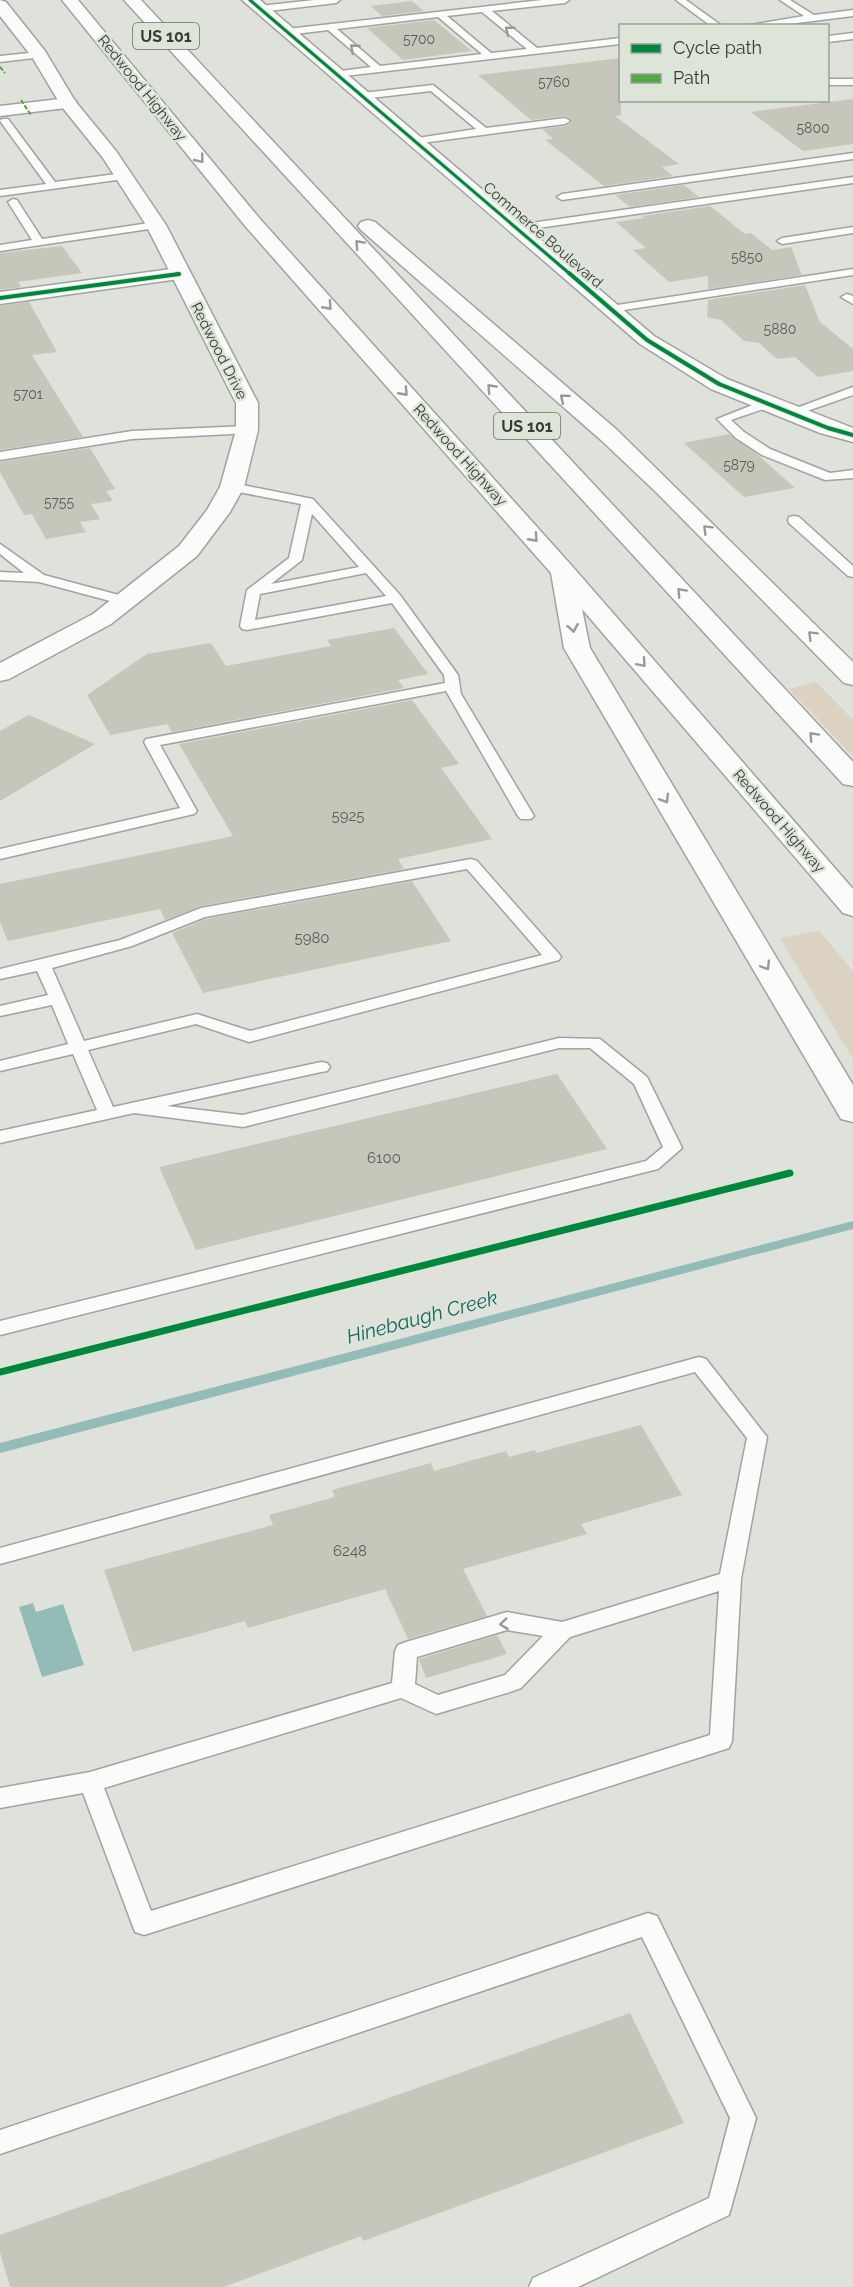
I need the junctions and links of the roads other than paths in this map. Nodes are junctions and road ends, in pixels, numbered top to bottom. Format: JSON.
{"nodes":[{"id":1,"x":70,"y":0,"type":"edge"},
{"id":2,"x":132,"y":0,"type":"edge"},
{"id":3,"x":336,"y":0,"type":"edge"},
{"id":4,"x":565,"y":0,"type":"edge"},
{"id":5,"x":680,"y":0,"type":"edge"},
{"id":6,"x":784,"y":0,"type":"edge"},
{"id":7,"x":255,"y":4,"type":"edge"},
{"id":8,"x":0,"y":5,"type":"edge"},
{"id":9,"x":484,"y":9,"type":"junction"},
{"id":10,"x":853,"y":13,"type":"edge"},
{"id":11,"x":439,"y":14,"type":"junction"},
{"id":12,"x":812,"y":18,"type":"junction"},
{"id":13,"x":715,"y":24,"type":"edge"},
{"id":14,"x":764,"y":24,"type":"edge"},
{"id":15,"x":330,"y":27,"type":"junction"},
{"id":16,"x":287,"y":32,"type":"junction"},
{"id":17,"x":853,"y":36,"type":"edge"},
{"id":18,"x":829,"y":39,"type":"edge"},
{"id":19,"x":619,"y":40,"type":"edge"},
{"id":20,"x":535,"y":51,"type":"junction"},
{"id":21,"x":39,"y":55,"type":"junction"},
{"id":22,"x":489,"y":56,"type":"junction"},
{"id":23,"x":0,"y":58,"type":"edge"},
{"id":24,"x":378,"y":69,"type":"junction"},
{"id":25,"x":201,"y":73,"type":"junction"},
{"id":26,"x":336,"y":74,"type":"junction"},
{"id":27,"x":829,"y":82,"type":"edge"},
{"id":28,"x":853,"y":82,"type":"edge"},
{"id":29,"x":362,"y":96,"type":"junction"},
{"id":30,"x":68,"y":103,"type":"junction"},
{"id":31,"x":3,"y":116,"type":"edge"},
{"id":32,"x":564,"y":121,"type":"dead end"},
{"id":33,"x":484,"y":130,"type":"junction"},
{"id":34,"x":414,"y":141,"type":"junction"},
{"id":35,"x":853,"y":156,"type":"edge"},
{"id":36,"x":124,"y":176,"type":"junction"},
{"id":37,"x":853,"y":180,"type":"edge"},
{"id":38,"x":53,"y":186,"type":"junction"},
{"id":39,"x":0,"y":193,"type":"edge"},
{"id":40,"x":562,"y":197,"type":"dead end"},
{"id":41,"x":13,"y":202,"type":"dead end"},
{"id":42,"x":156,"y":225,"type":"junction"},
{"id":43,"x":517,"y":228,"type":"junction"},
{"id":44,"x":853,"y":230,"type":"edge"},
{"id":45,"x":782,"y":241,"type":"dead end"},
{"id":46,"x":39,"y":242,"type":"junction"},
{"id":47,"x":0,"y":248,"type":"edge"},
{"id":48,"x":853,"y":272,"type":"edge"},
{"id":49,"x":180,"y":274,"type":"junction"},
{"id":50,"x":0,"y":298,"type":"edge"},
{"id":51,"x":611,"y":309,"type":"junction"},
{"id":52,"x":853,"y":391,"type":"edge"},
{"id":53,"x":765,"y":404,"type":"junction"},
{"id":54,"x":789,"y":413,"type":"junction"},
{"id":55,"x":247,"y":430,"type":"junction"},
{"id":56,"x":853,"y":435,"type":"edge"},
{"id":57,"x":0,"y":456,"type":"edge"},
{"id":58,"x":853,"y":474,"type":"edge"},
{"id":59,"x":232,"y":487,"type":"junction"},
{"id":60,"x":308,"y":502,"type":"junction"},
{"id":61,"x":794,"y":520,"type":"dead end"},
{"id":62,"x":0,"y":548,"type":"edge"},
{"id":63,"x":369,"y":568,"type":"junction"},
{"id":64,"x":563,"y":571,"type":"junction"},
{"id":65,"x":853,"y":573,"type":"edge"},
{"id":66,"x":0,"y":576,"type":"edge"},
{"id":67,"x":39,"y":578,"type":"junction"},
{"id":68,"x":254,"y":590,"type":"junction"},
{"id":69,"x":395,"y":598,"type":"junction"},
{"id":70,"x":125,"y":601,"type":"junction"},
{"id":71,"x":0,"y":673,"type":"edge"},
{"id":72,"x":853,"y":677,"type":"edge"},
{"id":73,"x":453,"y":686,"type":"junction"},
{"id":74,"x":853,"y":778,"type":"edge"},
{"id":75,"x":526,"y":816,"type":"dead end"},
{"id":76,"x":0,"y":854,"type":"edge"},
{"id":77,"x":853,"y":907,"type":"edge"},
{"id":78,"x":44,"y":965,"type":"junction"},
{"id":79,"x":0,"y":974,"type":"edge"},
{"id":80,"x":58,"y":998,"type":"junction"},
{"id":81,"x":0,"y":1011,"type":"edge"},
{"id":82,"x":79,"y":1048,"type":"junction"},
{"id":83,"x":0,"y":1066,"type":"edge"},
{"id":84,"x":321,"y":1067,"type":"dead end"},
{"id":85,"x":135,"y":1108,"type":"junction"},
{"id":86,"x":853,"y":1112,"type":"edge"},
{"id":87,"x":107,"y":1114,"type":"junction"},
{"id":88,"x":0,"y":1137,"type":"edge"},
{"id":89,"x":0,"y":1328,"type":"edge"},
{"id":90,"x":0,"y":1556,"type":"edge"},
{"id":91,"x":730,"y":1580,"type":"junction"},
{"id":92,"x":562,"y":1631,"type":"junction"},
{"id":93,"x":403,"y":1689,"type":"junction"},
{"id":94,"x":90,"y":1782,"type":"junction"},
{"id":95,"x":0,"y":1798,"type":"edge"},
{"id":96,"x":0,"y":2142,"type":"edge"},
{"id":97,"x":556,"y":2285,"type":"edge"}],
"edges":[{"from":1,"to":64,"type":"main road","name":"Redwood Highway","number":"US 101","one_way":true},
{"from":2,"to":25,"type":"main road","number":"US 101"},
{"from":3,"to":7,"type":"lane"},
{"from":4,"to":9,"type":"lane"},
{"from":5,"to":13,"type":"lane"},
{"from":6,"to":12,"type":"lane"},
{"from":7,"to":16,"type":"main road","name":"Commerce Boulevard"},
{"from":8,"to":21,"type":"main road","name":"Redwood Drive"},
{"from":9,"to":11,"type":"lane"},
{"from":20,"to":9,"type":"lane","one_way":true},
{"from":10,"to":12,"type":"lane"},
{"from":11,"to":15,"type":"lane"},
{"from":11,"to":22,"type":"lane"},
{"from":12,"to":14,"type":"lane"},
{"from":15,"to":16,"type":"lane"},
{"from":24,"to":15,"type":"lane","one_way":true},
{"from":16,"to":26,"type":"main road","name":"Commerce Boulevard"},
{"from":17,"to":18,"type":"lane"},
{"from":19,"to":20,"type":"lane"},
{"from":20,"to":22,"type":"lane"},
{"from":21,"to":23,"type":"lane"},
{"from":21,"to":30,"type":"main road","name":"Redwood Drive"},
{"from":22,"to":24,"type":"lane"},
{"from":24,"to":26,"type":"lane"},
{"from":72,"to":25,"type":"main road","one_way":true},
{"from":74,"to":25,"type":"main road","number":"US 101","one_way":true},
{"from":26,"to":29,"type":"main road","name":"Commerce Boulevard"},
{"from":27,"to":28,"type":"lane"},
{"from":29,"to":33,"type":"lane"},
{"from":29,"to":34,"type":"main road","name":"Commerce Boulevard"},
{"from":30,"to":31,"type":"main road"},
{"from":30,"to":36,"type":"main road","name":"Redwood Drive"},
{"from":31,"to":38,"type":"lane"},
{"from":32,"to":33,"type":"lane"},
{"from":33,"to":34,"type":"lane"},
{"from":34,"to":43,"type":"main road","name":"Commerce Boulevard"},
{"from":35,"to":40,"type":"lane"},
{"from":36,"to":38,"type":"lane"},
{"from":36,"to":42,"type":"main road","name":"Redwood Drive"},
{"from":37,"to":43,"type":"lane"},
{"from":38,"to":39,"type":"lane"},
{"from":41,"to":46,"type":"lane"},
{"from":42,"to":46,"type":"lane"},
{"from":42,"to":49,"type":"main road","name":"Redwood Drive"},
{"from":43,"to":51,"type":"main road","name":"Commerce Boulevard"},
{"from":44,"to":45,"type":"lane"},
{"from":46,"to":47,"type":"lane"},
{"from":48,"to":51,"type":"lane"},
{"from":49,"to":50,"type":"main road"},
{"from":49,"to":55,"type":"main road","name":"Redwood Drive"},
{"from":51,"to":53,"type":"main road","name":"Commerce Boulevard"},
{"from":52,"to":54,"type":"lane"},
{"from":53,"to":54,"type":"main road","name":"Commerce Boulevard"},
{"from":53,"to":58,"type":"lane"},
{"from":54,"to":56,"type":"main road","name":"Commerce Boulevard"},
{"from":55,"to":57,"type":"lane"},
{"from":55,"to":59,"type":"main road","name":"Redwood Drive"},
{"from":59,"to":60,"type":"lane"},
{"from":59,"to":70,"type":"main road","name":"Redwood Drive"},
{"from":60,"to":63,"type":"lane"},
{"from":60,"to":68,"type":"lane"},
{"from":61,"to":65,"type":"lane"},
{"from":62,"to":67,"type":"lane"},
{"from":63,"to":68,"type":"lane"},
{"from":63,"to":69,"type":"lane"},
{"from":64,"to":77,"type":"main road","name":"Redwood Highway","number":"US 101","one_way":true},
{"from":64,"to":86,"type":"main road","one_way":true},
{"from":66,"to":67,"type":"lane"},
{"from":67,"to":70,"type":"lane"},
{"from":68,"to":69,"type":"lane"},
{"from":69,"to":73,"type":"lane"},
{"from":70,"to":71,"type":"main road","name":"Redwood Drive"},
{"from":73,"to":75,"type":"lane"},
{"from":73,"to":76,"type":"lane"},
{"from":78,"to":79,"type":"lane"},
{"from":78,"to":80,"type":"lane"},
{"from":78,"to":82,"type":"lane"},
{"from":80,"to":81,"type":"lane"},
{"from":80,"to":82,"type":"lane"},
{"from":82,"to":83,"type":"lane"},
{"from":82,"to":87,"type":"lane"},
{"from":84,"to":85,"type":"lane"},
{"from":85,"to":87,"type":"lane"},
{"from":85,"to":89,"type":"lane"},
{"from":87,"to":88,"type":"lane"},
{"from":90,"to":91,"type":"lane"},
{"from":91,"to":92,"type":"lane"},
{"from":91,"to":94,"type":"lane"},
{"from":92,"to":93,"type":"lane"},
{"from":92,"to":93,"type":"lane","one_way":true},
{"from":93,"to":94,"type":"lane"},
{"from":94,"to":95,"type":"lane"},
{"from":96,"to":97,"type":"lane"}]}
